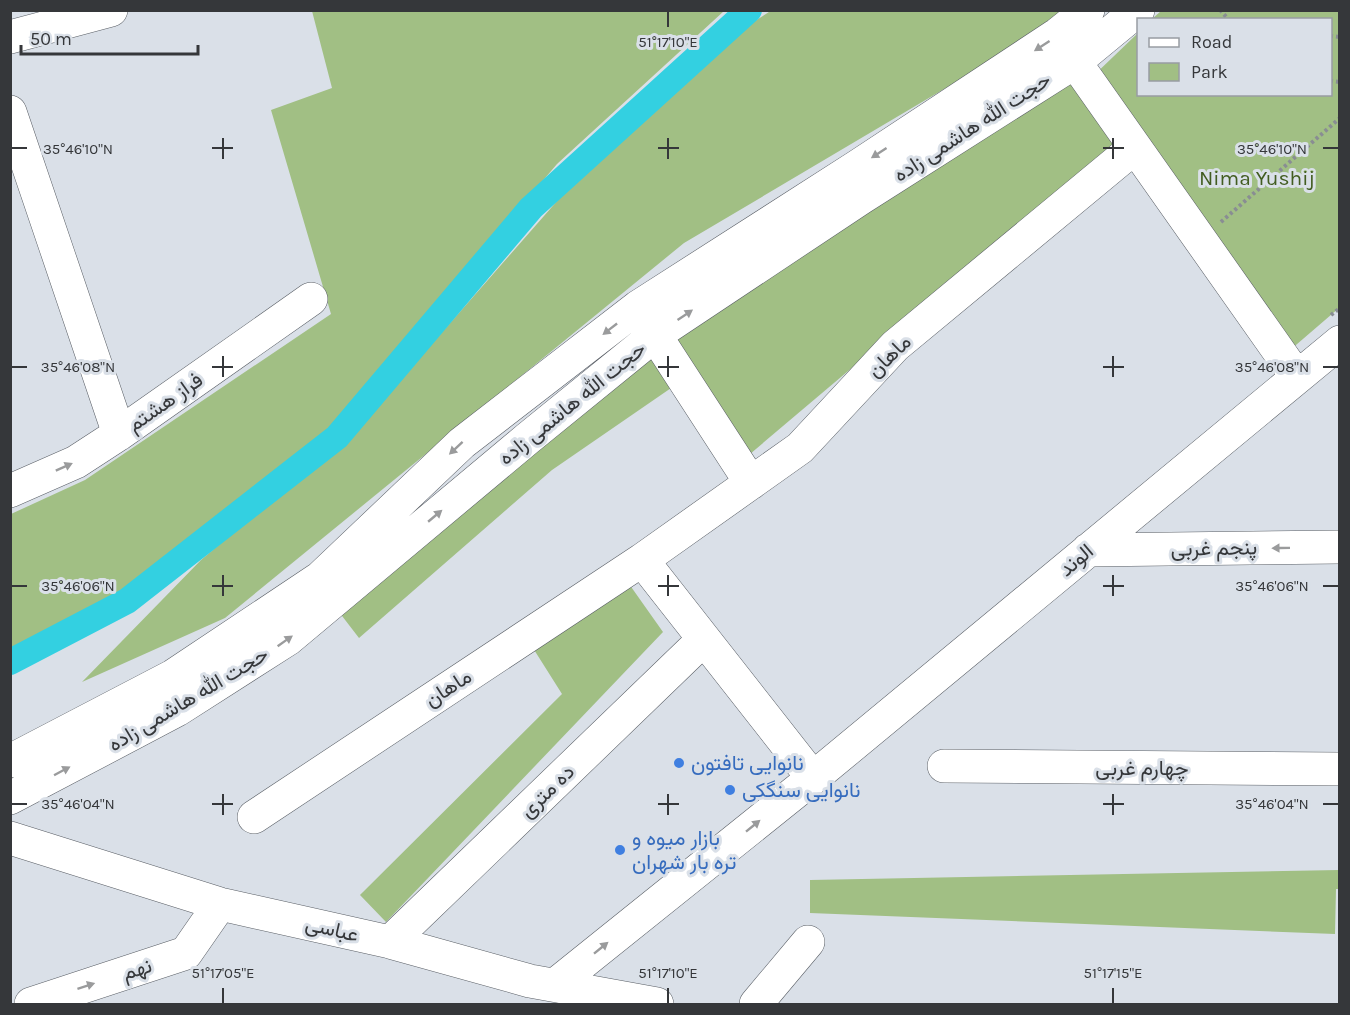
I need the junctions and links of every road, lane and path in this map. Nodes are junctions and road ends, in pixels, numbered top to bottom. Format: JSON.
{"nodes":[{"id":1,"x":111,"y":10,"type":"edge"},
{"id":2,"x":1088,"y":10,"type":"edge"},
{"id":3,"x":1138,"y":10,"type":"edge"},
{"id":4,"x":10,"y":37,"type":"edge"},
{"id":5,"x":1075,"y":62,"type":"junction"},
{"id":6,"x":10,"y":112,"type":"edge"},
{"id":7,"x":1340,"y":118,"type":"edge"},
{"id":8,"x":1134,"y":148,"type":"junction"},
{"id":9,"x":1200,"y":241,"type":"junction"},
{"id":10,"x":310,"y":299,"type":"dead end"},
{"id":11,"x":655,"y":335,"type":"junction"},
{"id":12,"x":1340,"y":342,"type":"edge"},
{"id":13,"x":1297,"y":377,"type":"junction"},
{"id":14,"x":119,"y":434,"type":"junction"},
{"id":15,"x":751,"y":483,"type":"junction"},
{"id":16,"x":10,"y":491,"type":"edge"},
{"id":17,"x":1340,"y":547,"type":"edge"},
{"id":18,"x":1088,"y":550,"type":"junction"},
{"id":19,"x":642,"y":561,"type":"junction"},
{"id":20,"x":704,"y":639,"type":"junction"},
{"id":21,"x":10,"y":761,"type":"edge"},
{"id":22,"x":944,"y":766,"type":"dead end"},
{"id":23,"x":1340,"y":769,"type":"edge"},
{"id":24,"x":813,"y":778,"type":"junction"},
{"id":25,"x":10,"y":798,"type":"edge"},
{"id":26,"x":254,"y":817,"type":"dead end"},
{"id":27,"x":10,"y":838,"type":"edge"},
{"id":28,"x":220,"y":904,"type":"junction"},
{"id":29,"x":390,"y":942,"type":"junction"},
{"id":30,"x":808,"y":942,"type":"dead end"},
{"id":31,"x":555,"y":985,"type":"junction"},
{"id":32,"x":31,"y":1005,"type":"edge"},
{"id":33,"x":657,"y":1005,"type":"edge"},
{"id":34,"x":756,"y":1005,"type":"edge"}],
"edges":[{"from":1,"to":4,"type":"street"},
{"from":2,"to":21,"type":"street","one_way":true},
{"from":3,"to":5,"type":"street","name":"حجت الله هاشمی زاده"},
{"from":5,"to":8,"type":"street"},
{"from":11,"to":5,"type":"street","name":"حجت الله هاشمی زاده","one_way":true},
{"from":6,"to":14,"type":"street"},
{"from":7,"to":9,"type":"path"},
{"from":8,"to":9,"type":"street"},
{"from":8,"to":15,"type":"street","name":"ماهان"},
{"from":9,"to":13,"type":"street"},
{"from":10,"to":14,"type":"street","name":"فراز هشتم"},
{"from":11,"to":15,"type":"street"},
{"from":25,"to":11,"type":"street","name":"حجت الله هاشمی زاده","one_way":true},
{"from":12,"to":13,"type":"street","name":"الوند"},
{"from":13,"to":18,"type":"street","name":"الوند"},
{"from":16,"to":14,"type":"street","name":"فراز هشتم","one_way":true},
{"from":15,"to":19,"type":"street","name":"ماهان"},
{"from":17,"to":18,"type":"street","name":"پنجم غربی","one_way":true},
{"from":18,"to":24,"type":"street","name":"الوند"},
{"from":19,"to":20,"type":"street"},
{"from":19,"to":26,"type":"street","name":"ماهان"},
{"from":20,"to":24,"type":"street"},
{"from":20,"to":29,"type":"street","name":"ده متری"},
{"from":22,"to":23,"type":"street","name":"چهارم غربی"},
{"from":31,"to":24,"type":"street","name":"الوند","one_way":true},
{"from":27,"to":28,"type":"street","name":"عباسی"},
{"from":28,"to":29,"type":"street","name":"عباسی"},
{"from":32,"to":28,"type":"street","name":"نهم","one_way":true},
{"from":29,"to":31,"type":"street","name":"عباسی"},
{"from":30,"to":34,"type":"street"},
{"from":31,"to":33,"type":"street","name":"عباسی"}]}
